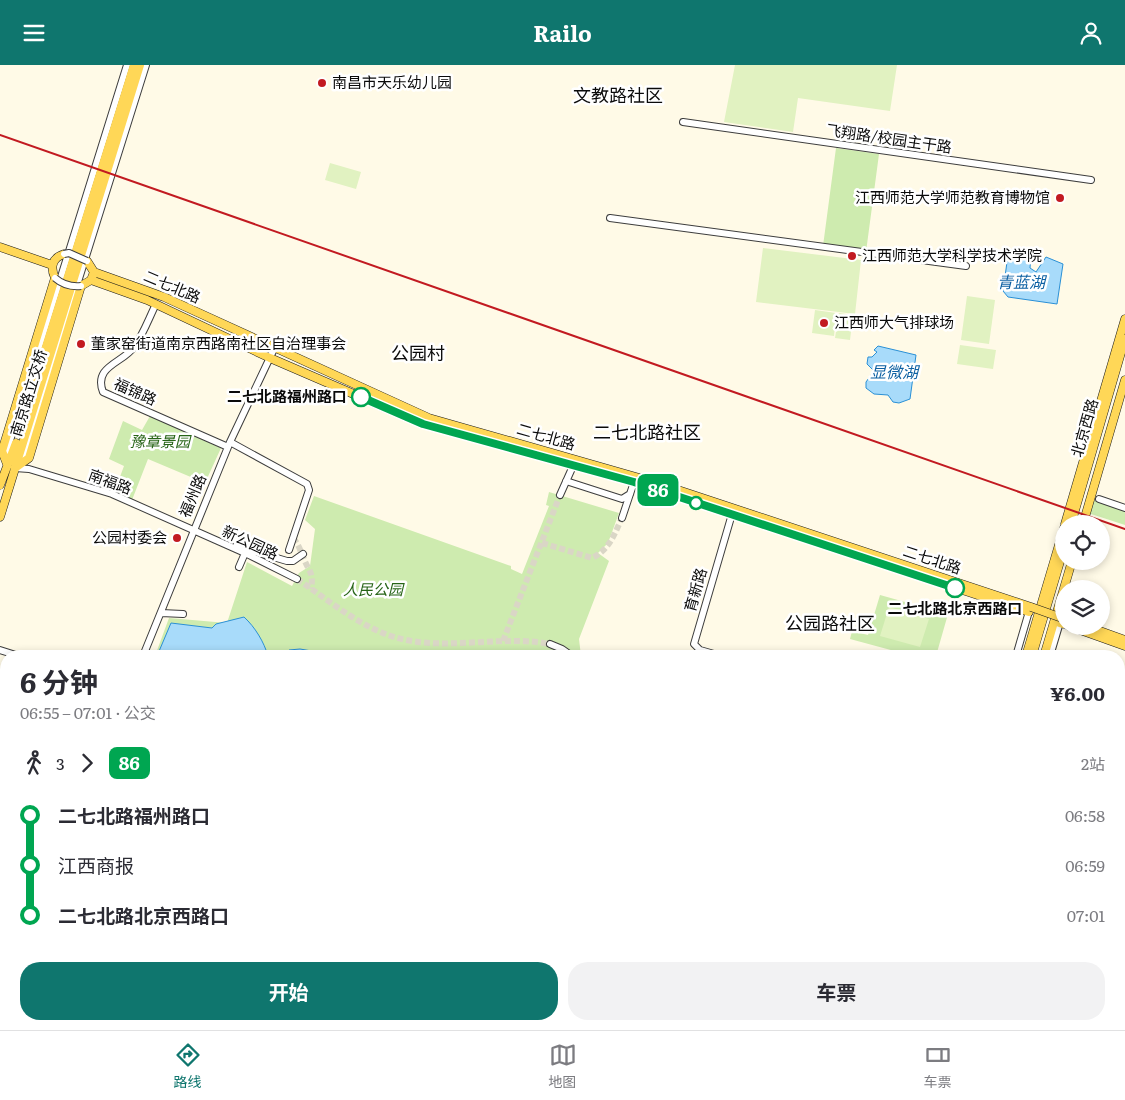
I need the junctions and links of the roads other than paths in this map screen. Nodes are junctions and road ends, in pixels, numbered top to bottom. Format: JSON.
{"nodes":[{"id":1,"x":127,"y":65,"type":"edge"},
{"id":2,"x":134,"y":65,"type":"edge"},
{"id":3,"x":140,"y":65,"type":"edge"},
{"id":4,"x":146,"y":65,"type":"edge"},
{"id":5,"x":683,"y":122,"type":"dead end"},
{"id":6,"x":1091,"y":180,"type":"dead end"},
{"id":7,"x":610,"y":218,"type":"dead end"},
{"id":8,"x":0,"y":247,"type":"edge"},
{"id":9,"x":64,"y":254,"type":"joint"},
{"id":10,"x":87,"y":261,"type":"joint"},
{"id":11,"x":52,"y":265,"type":"junction"},
{"id":12,"x":966,"y":266,"type":"dead end"},
{"id":13,"x":92,"y":276,"type":"junction"},
{"id":14,"x":55,"y":278,"type":"junction"},
{"id":15,"x":81,"y":286,"type":"junction"},
{"id":16,"x":156,"y":304,"type":"junction"},
{"id":17,"x":1125,"y":319,"type":"edge"},
{"id":18,"x":1125,"y":339,"type":"edge"},
{"id":19,"x":274,"y":349,"type":"junction"},
{"id":20,"x":1125,"y":357,"type":"edge"},
{"id":21,"x":270,"y":358,"type":"junction"},
{"id":22,"x":1125,"y":380,"type":"edge"},
{"id":23,"x":229,"y":445,"type":"junction"},
{"id":24,"x":7,"y":464,"type":"junction"},
{"id":25,"x":573,"y":466,"type":"junction"},
{"id":26,"x":15,"y":468,"type":"junction"},
{"id":27,"x":566,"y":481,"type":"junction"},
{"id":28,"x":634,"y":482,"type":"junction"},
{"id":29,"x":0,"y":485,"type":"edge"},
{"id":30,"x":630,"y":494,"type":"junction"},
{"id":31,"x":560,"y":495,"type":"tunnel mouth"},
{"id":32,"x":1099,"y":499,"type":"dead end"},
{"id":33,"x":1125,"y":508,"type":"edge"},
{"id":34,"x":732,"y":514,"type":"junction"},
{"id":35,"x":1068,"y":515,"type":"edge"},
{"id":36,"x":1074,"y":515,"type":"edge"},
{"id":37,"x":1079,"y":515,"type":"edge"},
{"id":38,"x":1085,"y":515,"type":"edge"},
{"id":39,"x":0,"y":517,"type":"edge"},
{"id":40,"x":622,"y":518,"type":"tunnel mouth"},
{"id":41,"x":192,"y":531,"type":"junction"},
{"id":42,"x":210,"y":538,"type":"junction"},
{"id":43,"x":289,"y":550,"type":"dead end"},
{"id":44,"x":244,"y":553,"type":"junction"},
{"id":45,"x":303,"y":554,"type":"dead end"},
{"id":46,"x":1055,"y":558,"type":"edge"},
{"id":47,"x":240,"y":567,"type":"dead end"},
{"id":48,"x":1057,"y":570,"type":"edge"},
{"id":49,"x":1062,"y":570,"type":"edge"},
{"id":50,"x":1069,"y":570,"type":"edge"},
{"id":51,"x":296,"y":579,"type":"tunnel mouth"},
{"id":52,"x":1030,"y":610,"type":"junction"},
{"id":53,"x":161,"y":613,"type":"junction"},
{"id":54,"x":183,"y":614,"type":"dead end"},
{"id":55,"x":1055,"y":619,"type":"edge"},
{"id":56,"x":1057,"y":635,"type":"edge"},
{"id":57,"x":1094,"y":635,"type":"edge"},
{"id":58,"x":1110,"y":635,"type":"edge"},
{"id":59,"x":1125,"y":640,"type":"edge"},
{"id":60,"x":550,"y":644,"type":"tunnel mouth"},
{"id":61,"x":1125,"y":646,"type":"edge"},
{"id":62,"x":146,"y":650,"type":"edge"},
{"id":63,"x":563,"y":650,"type":"edge"},
{"id":64,"x":700,"y":650,"type":"edge"},
{"id":65,"x":1018,"y":650,"type":"edge"},
{"id":66,"x":1028,"y":650,"type":"edge"},
{"id":67,"x":1034,"y":650,"type":"edge"},
{"id":68,"x":1039,"y":650,"type":"edge"},
{"id":69,"x":1046,"y":650,"type":"edge"},
{"id":70,"x":1052,"y":650,"type":"edge"}],
"edges":[{"from":1,"to":24,"type":"street","name":"南京路立交桥"},
{"from":2,"to":24,"type":"main road","name":"南京路立交桥"},
{"from":3,"to":26,"type":"main road","name":"南京路立交桥"},
{"from":4,"to":26,"type":"street","name":"南京路立交桥"},
{"from":5,"to":6,"type":"street","name":"飞翔路/校园主干路"},
{"from":7,"to":12,"type":"street"},
{"from":8,"to":11,"type":"main road"},
{"from":9,"to":10,"type":"street","bridge":true},
{"from":9,"to":11,"type":"main road"},
{"from":10,"to":13,"type":"main road"},
{"from":11,"to":14,"type":"main road"},
{"from":13,"to":15,"type":"main road"},
{"from":13,"to":16,"type":"main road","name":"二七北路"},
{"from":13,"to":19,"type":"main road","name":"二七北路"},
{"from":14,"to":15,"type":"street","bridge":true},
{"from":14,"to":24,"type":"main road"},
{"from":15,"to":26,"type":"main road"},
{"from":16,"to":21,"type":"main road","name":"二七北路"},
{"from":16,"to":23,"type":"street","name":"福锦路"},
{"from":17,"to":35,"type":"main road"},
{"from":18,"to":36,"type":"main road","name":"北京西路"},
{"from":19,"to":21,"type":"street","name":"福州路"},
{"from":19,"to":52,"type":"main road","name":"二七北路"},
{"from":20,"to":37,"type":"main road","name":"北京西路"},
{"from":21,"to":23,"type":"street","name":"福州路"},
{"from":21,"to":25,"type":"main road","name":"二七北路"},
{"from":22,"to":38,"type":"main road"},
{"from":23,"to":41,"type":"street","name":"福州路"},
{"from":23,"to":43,"type":"street","name":"福锦路"},
{"from":24,"to":29,"type":"main road"},
{"from":25,"to":27,"type":"street"},
{"from":25,"to":28,"type":"main road","name":"二七北路"},
{"from":26,"to":39,"type":"main road"},
{"from":26,"to":41,"type":"street","name":"南福路"},
{"from":27,"to":30,"type":"street"},
{"from":27,"to":31,"type":"street"},
{"from":28,"to":30,"type":"street"},
{"from":28,"to":34,"type":"main road","name":"二七北路"},
{"from":30,"to":40,"type":"street"},
{"from":32,"to":33,"type":"street"},
{"from":34,"to":52,"type":"main road","name":"二七北路"},
{"from":34,"to":64,"type":"street","name":"育新路"},
{"from":41,"to":42,"type":"street","name":"新公园路"},
{"from":41,"to":53,"type":"street","name":"福州路"},
{"from":42,"to":44,"type":"street","name":"新公园路"},
{"from":42,"to":45,"type":"street"},
{"from":44,"to":47,"type":"street"},
{"from":44,"to":51,"type":"street","name":"新公园路"},
{"from":46,"to":66,"type":"main road"},
{"from":48,"to":67,"type":"main road"},
{"from":49,"to":68,"type":"main road"},
{"from":50,"to":69,"type":"main road"},
{"from":52,"to":55,"type":"main road"},
{"from":52,"to":65,"type":"street"},
{"from":53,"to":54,"type":"street"},
{"from":53,"to":62,"type":"street","name":"福州路"},
{"from":56,"to":70,"type":"street"},
{"from":57,"to":61,"type":"main road"},
{"from":58,"to":59,"type":"main road"},
{"from":60,"to":63,"type":"street"}]}
